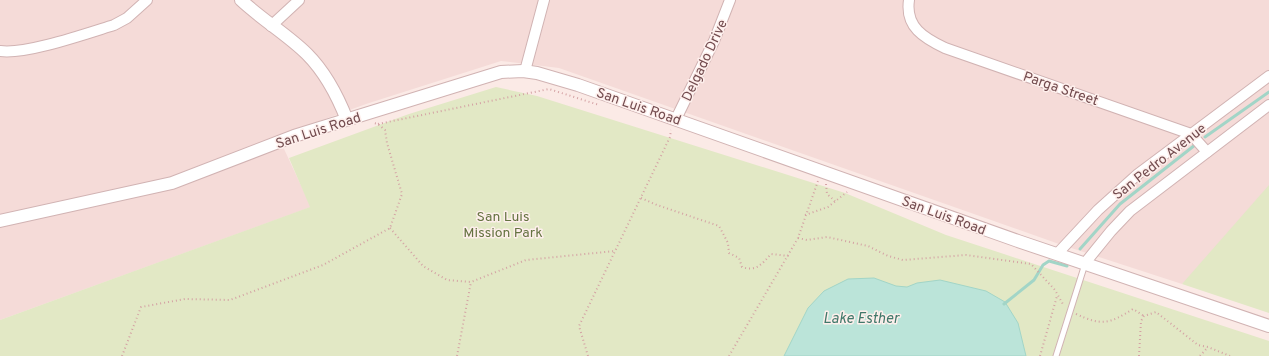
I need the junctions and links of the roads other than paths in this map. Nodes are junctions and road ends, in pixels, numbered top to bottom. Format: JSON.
{"nodes":[{"id":1,"x":146,"y":0,"type":"edge"},
{"id":2,"x":240,"y":0,"type":"edge"},
{"id":3,"x":299,"y":0,"type":"edge"},
{"id":4,"x":544,"y":0,"type":"edge"},
{"id":5,"x":730,"y":0,"type":"edge"},
{"id":6,"x":909,"y":0,"type":"edge"},
{"id":7,"x":271,"y":26,"type":"junction"},
{"id":8,"x":2,"y":53,"type":"edge"},
{"id":9,"x":525,"y":71,"type":"junction"},
{"id":10,"x":1269,"y":76,"type":"edge"},
{"id":11,"x":1269,"y":106,"type":"edge"},
{"id":12,"x":347,"y":120,"type":"junction"},
{"id":13,"x":673,"y":127,"type":"junction"},
{"id":14,"x":1191,"y":134,"type":"junction"},
{"id":15,"x":1207,"y":152,"type":"junction"},
{"id":16,"x":0,"y":221,"type":"edge"},
{"id":17,"x":1057,"y":254,"type":"junction"},
{"id":18,"x":1085,"y":263,"type":"junction"},
{"id":19,"x":1269,"y":326,"type":"edge"},
{"id":20,"x":1056,"y":356,"type":"edge"}],
"edges":[{"from":1,"to":8,"type":"street"},
{"from":2,"to":7,"type":"street"},
{"from":3,"to":7,"type":"street"},
{"from":4,"to":9,"type":"street"},
{"from":5,"to":13,"type":"street","name":"Delgado Drive"},
{"from":6,"to":14,"type":"street","name":"Parga Street"},
{"from":7,"to":12,"type":"street"},
{"from":9,"to":12,"type":"street","name":"San Luis Road"},
{"from":9,"to":13,"type":"street","name":"San Luis Road"},
{"from":10,"to":14,"type":"street","name":"San Pedro Avenue"},
{"from":11,"to":15,"type":"street","name":"San Pedro Avenue"},
{"from":12,"to":16,"type":"street","name":"San Luis Road"},
{"from":13,"to":17,"type":"street","name":"San Luis Road"},
{"from":14,"to":15,"type":"street","name":"Parga Street"},
{"from":14,"to":17,"type":"street","name":"San Pedro Avenue"},
{"from":15,"to":18,"type":"street","name":"San Pedro Avenue"},
{"from":17,"to":18,"type":"street","name":"San Luis Road"},
{"from":18,"to":19,"type":"street","name":"San Luis Road"},
{"from":18,"to":20,"type":"lane"}]}
